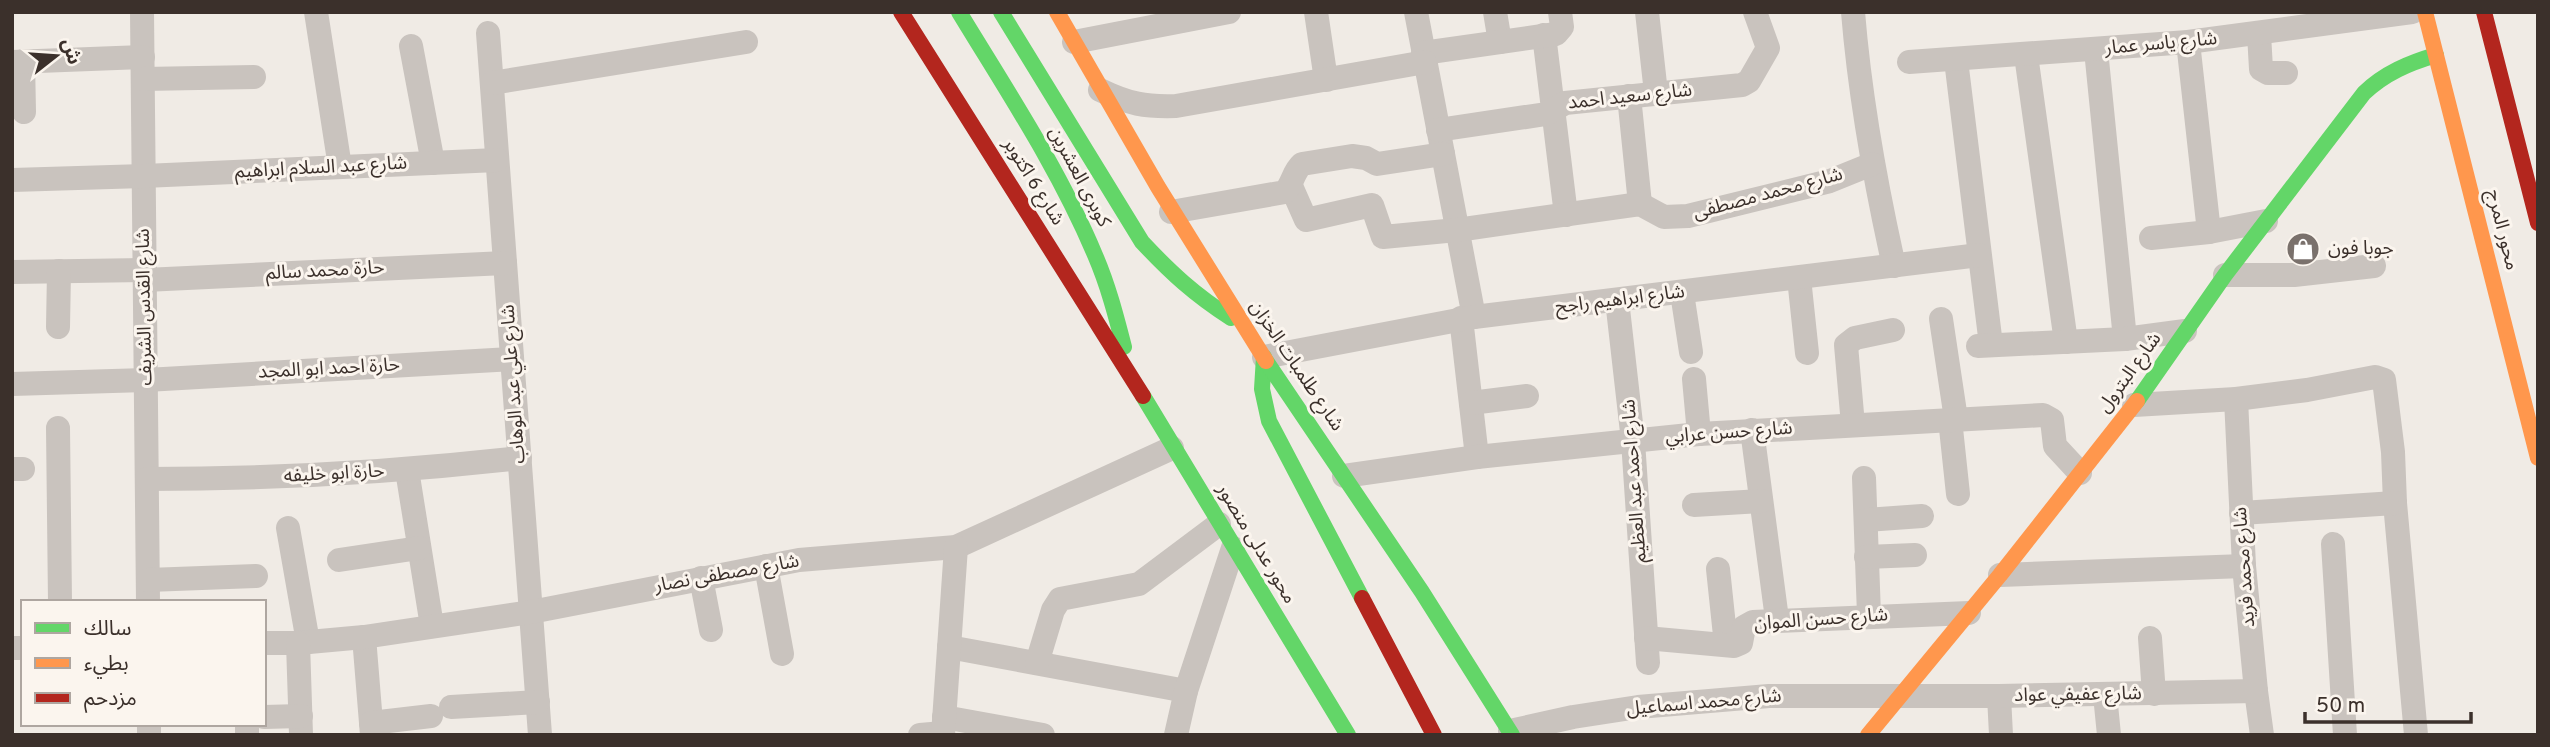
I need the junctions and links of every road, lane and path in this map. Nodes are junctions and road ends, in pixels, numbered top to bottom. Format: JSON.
{"nodes":[{"id":1,"x":142,"y":12,"type":"edge"},
{"id":2,"x":316,"y":12,"type":"edge"},
{"id":3,"x":901,"y":12,"type":"edge"},
{"id":4,"x":959,"y":12,"type":"edge"},
{"id":5,"x":1001,"y":12,"type":"edge"},
{"id":6,"x":1057,"y":12,"type":"edge"},
{"id":7,"x":1229,"y":12,"type":"edge"},
{"id":8,"x":1316,"y":12,"type":"edge"},
{"id":9,"x":1416,"y":12,"type":"edge"},
{"id":10,"x":1495,"y":12,"type":"edge"},
{"id":11,"x":1560,"y":12,"type":"edge"},
{"id":12,"x":1647,"y":12,"type":"edge"},
{"id":13,"x":1755,"y":12,"type":"edge"},
{"id":14,"x":1853,"y":12,"type":"edge"},
{"id":15,"x":2412,"y":12,"type":"edge"},
{"id":16,"x":2425,"y":12,"type":"edge"},
{"id":17,"x":2484,"y":12,"type":"edge"},
{"id":18,"x":488,"y":33,"type":"dead end"},
{"id":19,"x":2259,"y":34,"type":"junction"},
{"id":20,"x":1544,"y":35,"type":"junction"},
{"id":21,"x":746,"y":42,"type":"dead end"},
{"id":22,"x":1074,"y":42,"type":"junction"},
{"id":23,"x":1500,"y":42,"type":"junction"},
{"id":24,"x":2188,"y":42,"type":"junction"},
{"id":25,"x":411,"y":46,"type":"dead end"},
{"id":26,"x":2096,"y":50,"type":"junction"},
{"id":27,"x":2026,"y":55,"type":"junction"},
{"id":28,"x":2436,"y":55,"type":"junction"},
{"id":29,"x":1424,"y":57,"type":"junction"},
{"id":30,"x":1956,"y":60,"type":"junction"},
{"id":31,"x":18,"y":62,"type":"edge"},
{"id":32,"x":1909,"y":62,"type":"dead end"},
{"id":33,"x":143,"y":68,"type":"junction"},
{"id":34,"x":2286,"y":73,"type":"dead end"},
{"id":35,"x":254,"y":77,"type":"dead end"},
{"id":36,"x":1326,"y":80,"type":"junction"},
{"id":37,"x":492,"y":83,"type":"junction"},
{"id":38,"x":1100,"y":90,"type":"junction"},
{"id":39,"x":1656,"y":93,"type":"junction"},
{"id":40,"x":1629,"y":96,"type":"junction"},
{"id":41,"x":1553,"y":109,"type":"junction"},
{"id":42,"x":24,"y":112,"type":"dead end"},
{"id":43,"x":1441,"y":142,"type":"junction"},
{"id":44,"x":498,"y":160,"type":"junction"},
{"id":45,"x":433,"y":163,"type":"junction"},
{"id":46,"x":1872,"y":164,"type":"junction"},
{"id":47,"x":340,"y":167,"type":"junction"},
{"id":48,"x":144,"y":176,"type":"junction"},
{"id":49,"x":12,"y":180,"type":"edge"},
{"id":50,"x":1291,"y":186,"type":"junction"},
{"id":51,"x":1640,"y":204,"type":"junction"},
{"id":52,"x":1171,"y":212,"type":"junction"},
{"id":53,"x":1566,"y":215,"type":"junction"},
{"id":54,"x":2266,"y":221,"type":"junction"},
{"id":55,"x":2538,"y":223,"type":"edge"},
{"id":56,"x":1457,"y":230,"type":"junction"},
{"id":57,"x":2209,"y":232,"type":"junction"},
{"id":58,"x":2151,"y":238,"type":"dead end"},
{"id":59,"x":1979,"y":256,"type":"junction"},
{"id":60,"x":505,"y":263,"type":"junction"},
{"id":61,"x":1894,"y":265,"type":"junction"},
{"id":62,"x":2374,"y":267,"type":"dead end"},
{"id":63,"x":59,"y":271,"type":"junction"},
{"id":64,"x":12,"y":272,"type":"edge"},
{"id":65,"x":145,"y":275,"type":"junction"},
{"id":66,"x":2225,"y":275,"type":"junction"},
{"id":67,"x":1799,"y":278,"type":"junction"},
{"id":68,"x":1682,"y":293,"type":"junction"},
{"id":69,"x":1617,"y":300,"type":"junction"},
{"id":70,"x":1467,"y":317,"type":"junction"},
{"id":71,"x":1941,"y":319,"type":"dead end"},
{"id":72,"x":1243,"y":326,"type":"junction"},
{"id":73,"x":58,"y":327,"type":"dead end"},
{"id":74,"x":1893,"y":330,"type":"dead end"},
{"id":75,"x":2185,"y":331,"type":"junction"},
{"id":76,"x":2125,"y":339,"type":"junction"},
{"id":77,"x":2066,"y":342,"type":"junction"},
{"id":78,"x":1691,"y":352,"type":"dead end"},
{"id":79,"x":1807,"y":353,"type":"dead end"},
{"id":80,"x":1264,"y":357,"type":"junction"},
{"id":81,"x":512,"y":359,"type":"junction"},
{"id":82,"x":1130,"y":375,"type":"junction"},
{"id":83,"x":1694,"y":379,"type":"dead end"},
{"id":84,"x":146,"y":380,"type":"junction"},
{"id":85,"x":12,"y":384,"type":"edge"},
{"id":86,"x":1527,"y":396,"type":"dead end"},
{"id":87,"x":2236,"y":399,"type":"junction"},
{"id":88,"x":1471,"y":403,"type":"junction"},
{"id":89,"x":2134,"y":405,"type":"junction"},
{"id":90,"x":1953,"y":419,"type":"junction"},
{"id":91,"x":1853,"y":425,"type":"junction"},
{"id":92,"x":58,"y":428,"type":"dead end"},
{"id":93,"x":1752,"y":430,"type":"junction"},
{"id":94,"x":1699,"y":434,"type":"junction"},
{"id":95,"x":1633,"y":441,"type":"junction"},
{"id":96,"x":1172,"y":447,"type":"junction"},
{"id":97,"x":1477,"y":457,"type":"junction"},
{"id":98,"x":520,"y":458,"type":"junction"},
{"id":99,"x":2538,"y":458,"type":"edge"},
{"id":100,"x":407,"y":470,"type":"junction"},
{"id":101,"x":2080,"y":473,"type":"junction"},
{"id":102,"x":1344,"y":476,"type":"junction"},
{"id":103,"x":1864,"y":478,"type":"dead end"},
{"id":104,"x":147,"y":479,"type":"junction"},
{"id":105,"x":1958,"y":494,"type":"dead end"},
{"id":106,"x":1761,"y":501,"type":"junction"},
{"id":107,"x":2395,"y":503,"type":"junction"},
{"id":108,"x":1694,"y":506,"type":"dead end"},
{"id":109,"x":2241,"y":513,"type":"junction"},
{"id":110,"x":1922,"y":516,"type":"dead end"},
{"id":111,"x":1866,"y":520,"type":"junction"},
{"id":112,"x":1219,"y":524,"type":"junction"},
{"id":113,"x":288,"y":528,"type":"dead end"},
{"id":114,"x":2333,"y":544,"type":"dead end"},
{"id":115,"x":956,"y":547,"type":"junction"},
{"id":116,"x":419,"y":548,"type":"junction"},
{"id":117,"x":1233,"y":548,"type":"junction"},
{"id":118,"x":1915,"y":555,"type":"dead end"},
{"id":119,"x":1866,"y":557,"type":"junction"},
{"id":120,"x":339,"y":559,"type":"dead end"},
{"id":121,"x":766,"y":566,"type":"junction"},
{"id":122,"x":2244,"y":566,"type":"junction"},
{"id":123,"x":1718,"y":569,"type":"dead end"},
{"id":124,"x":2000,"y":575,"type":"junction"},
{"id":125,"x":256,"y":576,"type":"dead end"},
{"id":126,"x":701,"y":578,"type":"junction"},
{"id":127,"x":148,"y":591,"type":"edge"},
{"id":128,"x":60,"y":600,"type":"edge"},
{"id":129,"x":531,"y":611,"type":"junction"},
{"id":130,"x":1969,"y":613,"type":"junction"},
{"id":131,"x":1869,"y":615,"type":"junction"},
{"id":132,"x":1777,"y":620,"type":"junction"},
{"id":133,"x":432,"y":626,"type":"junction"},
{"id":134,"x":711,"y":630,"type":"dead end"},
{"id":135,"x":364,"y":637,"type":"junction"},
{"id":136,"x":1646,"y":638,"type":"junction"},
{"id":137,"x":2150,"y":638,"type":"dead end"},
{"id":138,"x":303,"y":642,"type":"junction"},
{"id":139,"x":266,"y":643,"type":"edge"},
{"id":140,"x":1726,"y":645,"type":"junction"},
{"id":141,"x":949,"y":647,"type":"junction"},
{"id":142,"x":782,"y":654,"type":"dead end"},
{"id":143,"x":1037,"y":663,"type":"junction"},
{"id":144,"x":1648,"y":663,"type":"dead end"},
{"id":145,"x":1186,"y":691,"type":"junction"},
{"id":146,"x":2256,"y":691,"type":"junction"},
{"id":147,"x":2154,"y":694,"type":"junction"},
{"id":148,"x":2105,"y":695,"type":"junction"},
{"id":149,"x":1901,"y":696,"type":"junction"},
{"id":150,"x":1999,"y":696,"type":"junction"},
{"id":151,"x":538,"y":702,"type":"junction"},
{"id":152,"x":266,"y":717,"type":"edge"},
{"id":153,"x":301,"y":725,"type":"edge"},
{"id":154,"x":372,"y":729,"type":"edge"},
{"id":155,"x":1879,"y":729,"type":"edge"},
{"id":156,"x":938,"y":730,"type":"edge"},
{"id":157,"x":1511,"y":733,"type":"edge"},
{"id":158,"x":1031,"y":734,"type":"edge"},
{"id":159,"x":540,"y":735,"type":"edge"},
{"id":160,"x":1176,"y":735,"type":"edge"},
{"id":161,"x":1348,"y":735,"type":"edge"},
{"id":162,"x":1434,"y":735,"type":"edge"},
{"id":163,"x":2001,"y":735,"type":"edge"},
{"id":164,"x":2109,"y":735,"type":"edge"},
{"id":165,"x":2262,"y":735,"type":"edge"},
{"id":166,"x":2345,"y":735,"type":"edge"},
{"id":167,"x":2416,"y":735,"type":"edge"}],
"edges":[{"from":1,"to":33,"type":"street","name":"شارع القدس الشريف"},
{"from":2,"to":47,"type":"street"},
{"from":3,"to":82,"type":"main road","name":"شارع 6 اكتوبر"},
{"from":4,"to":82,"type":"main road","name":"كوبرى العشرين"},
{"from":5,"to":72,"type":"main road","name":"كوبرى العشرين"},
{"from":6,"to":22,"type":"main road","name":"شارع طلمبات الخزان"},
{"from":7,"to":22,"type":"street"},
{"from":8,"to":36,"type":"street"},
{"from":9,"to":29,"type":"street"},
{"from":10,"to":23,"type":"street"},
{"from":11,"to":20,"type":"street"},
{"from":12,"to":39,"type":"street"},
{"from":13,"to":39,"type":"street","name":"شارع سعيد احمد"},
{"from":14,"to":46,"type":"street"},
{"from":15,"to":19,"type":"street","name":"شارع ياسر عمار"},
{"from":16,"to":28,"type":"main road","name":"محور المرج"},
{"from":17,"to":55,"type":"main road","name":"محور المرج"},
{"from":18,"to":37,"type":"street","name":"شارع علي عبد الوهاب"},
{"from":19,"to":24,"type":"street","name":"شارع ياسر عمار"},
{"from":19,"to":34,"type":"street"},
{"from":20,"to":23,"type":"street"},
{"from":20,"to":41,"type":"street"},
{"from":21,"to":37,"type":"street"},
{"from":22,"to":38,"type":"main road","name":"شارع طلمبات الخزان"},
{"from":23,"to":29,"type":"street"},
{"from":24,"to":26,"type":"street","name":"شارع ياسر عمار"},
{"from":24,"to":57,"type":"street"},
{"from":25,"to":45,"type":"street"},
{"from":26,"to":27,"type":"street","name":"شارع ياسر عمار"},
{"from":26,"to":76,"type":"street"},
{"from":27,"to":30,"type":"street","name":"شارع ياسر عمار"},
{"from":27,"to":77,"type":"street"},
{"from":28,"to":54,"type":"main road","name":"شارع البترول"},
{"from":28,"to":99,"type":"main road","name":"محور المرج"},
{"from":29,"to":36,"type":"street"},
{"from":29,"to":43,"type":"street"},
{"from":30,"to":32,"type":"street","name":"شارع ياسر عمار"},
{"from":30,"to":59,"type":"street"},
{"from":31,"to":33,"type":"street"},
{"from":31,"to":42,"type":"street"},
{"from":33,"to":35,"type":"street"},
{"from":33,"to":48,"type":"street","name":"شارع القدس الشريف"},
{"from":36,"to":38,"type":"street"},
{"from":37,"to":44,"type":"street","name":"شارع علي عبد الوهاب"},
{"from":38,"to":52,"type":"main road","name":"شارع طلمبات الخزان"},
{"from":39,"to":40,"type":"street","name":"شارع سعيد احمد"},
{"from":40,"to":41,"type":"street","name":"شارع سعيد احمد"},
{"from":40,"to":51,"type":"street"},
{"from":41,"to":43,"type":"street","name":"شارع سعيد احمد"},
{"from":41,"to":53,"type":"street"},
{"from":43,"to":50,"type":"street","name":"شارع سعيد احمد"},
{"from":43,"to":56,"type":"street"},
{"from":44,"to":45,"type":"street","name":"شارع عبد السلام ابراهيم"},
{"from":44,"to":60,"type":"street","name":"شارع علي عبد الوهاب"},
{"from":45,"to":47,"type":"street","name":"شارع عبد السلام ابراهيم"},
{"from":46,"to":51,"type":"street","name":"شارع محمد مصطفى"},
{"from":46,"to":61,"type":"street"},
{"from":47,"to":48,"type":"street","name":"شارع عبد السلام ابراهيم"},
{"from":48,"to":49,"type":"street","name":"شارع عبد السلام ابراهيم"},
{"from":48,"to":65,"type":"street","name":"شارع القدس الشريف"},
{"from":50,"to":52,"type":"street"},
{"from":50,"to":56,"type":"street","name":"شارع محمد مصطفى"},
{"from":51,"to":53,"type":"street","name":"شارع محمد مصطفى"},
{"from":52,"to":72,"type":"main road","name":"شارع طلمبات الخزان"},
{"from":53,"to":56,"type":"street","name":"شارع محمد مصطفى"},
{"from":54,"to":57,"type":"street"},
{"from":54,"to":66,"type":"main road","name":"شارع البترول"},
{"from":56,"to":70,"type":"street"},
{"from":57,"to":58,"type":"street"},
{"from":59,"to":61,"type":"street","name":"شارع ابراهيم راجح"},
{"from":59,"to":77,"type":"street"},
{"from":60,"to":65,"type":"street","name":"حارة محمد سالم"},
{"from":60,"to":81,"type":"street","name":"شارع علي عبد الوهاب"},
{"from":61,"to":67,"type":"street","name":"شارع ابراهيم راجح"},
{"from":62,"to":66,"type":"street"},
{"from":63,"to":64,"type":"street","name":"حارة محمد سالم"},
{"from":63,"to":65,"type":"street","name":"حارة محمد سالم"},
{"from":63,"to":73,"type":"street"},
{"from":65,"to":84,"type":"street","name":"شارع القدس الشريف"},
{"from":66,"to":75,"type":"main road","name":"شارع البترول"},
{"from":67,"to":68,"type":"street","name":"شارع ابراهيم راجح"},
{"from":67,"to":79,"type":"street"},
{"from":68,"to":69,"type":"street","name":"شارع ابراهيم راجح"},
{"from":68,"to":78,"type":"street"},
{"from":69,"to":70,"type":"street","name":"شارع ابراهيم راجح"},
{"from":69,"to":95,"type":"street","name":"شارع احمد عبد العظيم"},
{"from":70,"to":80,"type":"street","name":"شارع ابراهيم راجح"},
{"from":70,"to":88,"type":"street"},
{"from":71,"to":90,"type":"street"},
{"from":72,"to":80,"type":"main road","name":"شارع طلمبات الخزان"},
{"from":74,"to":91,"type":"street"},
{"from":75,"to":76,"type":"street"},
{"from":75,"to":89,"type":"main road","name":"شارع البترول"},
{"from":76,"to":77,"type":"street"},
{"from":80,"to":102,"type":"main road","name":"شارع طلمبات الخزان"},
{"from":80,"to":162,"type":"main road"},
{"from":81,"to":84,"type":"street","name":"حارة احمد ابو المجد"},
{"from":81,"to":98,"type":"street","name":"شارع علي عبد الوهاب"},
{"from":82,"to":96,"type":"main road","name":"محور عدلى منصور"},
{"from":83,"to":94,"type":"street"},
{"from":84,"to":85,"type":"street","name":"حارة احمد ابو المجد"},
{"from":84,"to":104,"type":"street","name":"شارع القدس الشريف"},
{"from":86,"to":88,"type":"street"},
{"from":87,"to":89,"type":"street"},
{"from":87,"to":107,"type":"street"},
{"from":87,"to":109,"type":"street","name":"شارع محمد فريد"},
{"from":88,"to":97,"type":"street"},
{"from":89,"to":101,"type":"main road","name":"شارع البترول"},
{"from":90,"to":91,"type":"street","name":"شارع حسن عرابي"},
{"from":90,"to":101,"type":"street","name":"شارع حسن عرابي"},
{"from":90,"to":105,"type":"street"},
{"from":91,"to":93,"type":"street","name":"شارع حسن عرابي"},
{"from":92,"to":128,"type":"street"},
{"from":93,"to":94,"type":"street","name":"شارع حسن عرابي"},
{"from":93,"to":106,"type":"street"},
{"from":94,"to":95,"type":"street","name":"شارع حسن عرابي"},
{"from":95,"to":97,"type":"street","name":"شارع حسن عرابي"},
{"from":95,"to":136,"type":"street","name":"شارع احمد عبد العظيم"},
{"from":96,"to":112,"type":"main road","name":"محور عدلى منصور"},
{"from":96,"to":115,"type":"street","name":"شارع مصطفى نصار"},
{"from":97,"to":102,"type":"street","name":"شارع حسن عرابي"},
{"from":98,"to":100,"type":"street","name":"حارة ابو خليفه"},
{"from":98,"to":129,"type":"street","name":"شارع علي عبد الوهاب"},
{"from":100,"to":104,"type":"street","name":"حارة ابو خليفه"},
{"from":100,"to":116,"type":"street"},
{"from":101,"to":124,"type":"main road","name":"شارع البترول"},
{"from":102,"to":157,"type":"main road","name":"شارع طلمبات الخزان"},
{"from":103,"to":111,"type":"street"},
{"from":104,"to":127,"type":"street","name":"شارع القدس الشريف"},
{"from":106,"to":108,"type":"street"},
{"from":106,"to":132,"type":"street"},
{"from":107,"to":109,"type":"street"},
{"from":107,"to":167,"type":"street"},
{"from":109,"to":122,"type":"street","name":"شارع محمد فريد"},
{"from":110,"to":111,"type":"street"},
{"from":111,"to":119,"type":"street"},
{"from":112,"to":117,"type":"main road","name":"محور عدلى منصور"},
{"from":112,"to":143,"type":"street"},
{"from":113,"to":138,"type":"street"},
{"from":114,"to":166,"type":"street"},
{"from":115,"to":121,"type":"street","name":"شارع مصطفى نصار"},
{"from":115,"to":141,"type":"street"},
{"from":116,"to":120,"type":"street"},
{"from":116,"to":133,"type":"street"},
{"from":117,"to":145,"type":"street"},
{"from":117,"to":161,"type":"main road","name":"محور عدلى منصور"},
{"from":118,"to":119,"type":"street"},
{"from":119,"to":131,"type":"street"},
{"from":121,"to":126,"type":"street","name":"شارع مصطفى نصار"},
{"from":121,"to":142,"type":"street"},
{"from":122,"to":124,"type":"street"},
{"from":122,"to":146,"type":"street","name":"شارع محمد فريد"},
{"from":123,"to":140,"type":"street"},
{"from":124,"to":130,"type":"main road","name":"شارع البترول"},
{"from":125,"to":127,"type":"street"},
{"from":126,"to":129,"type":"street","name":"شارع مصطفى نصار"},
{"from":126,"to":134,"type":"street"},
{"from":129,"to":133,"type":"street","name":"شارع مصطفى نصار"},
{"from":129,"to":151,"type":"street","name":"شارع علي عبد الوهاب"},
{"from":130,"to":131,"type":"street","name":"شارع حسن الموان"},
{"from":130,"to":149,"type":"main road","name":"شارع البترول"},
{"from":131,"to":132,"type":"street","name":"شارع حسن الموان"},
{"from":132,"to":140,"type":"street","name":"شارع حسن الموان"},
{"from":133,"to":135,"type":"street","name":"شارع مصطفى نصار"},
{"from":135,"to":138,"type":"street","name":"شارع مصطفى نصار"},
{"from":135,"to":154,"type":"street"},
{"from":136,"to":140,"type":"street"},
{"from":136,"to":144,"type":"street","name":"شارع احمد عبد العظيم"},
{"from":137,"to":147,"type":"street"},
{"from":138,"to":139,"type":"street","name":"شارع مصطفى نصار"},
{"from":138,"to":153,"type":"street"},
{"from":141,"to":143,"type":"street"},
{"from":141,"to":156,"type":"street"},
{"from":143,"to":145,"type":"street"},
{"from":145,"to":160,"type":"street"},
{"from":146,"to":147,"type":"street","name":"شارع عفيفي عواد"},
{"from":146,"to":165,"type":"street","name":"شارع محمد فريد"},
{"from":147,"to":148,"type":"street","name":"شارع عفيفي عواد"},
{"from":148,"to":150,"type":"street","name":"شارع عفيفي عواد"},
{"from":148,"to":164,"type":"street"},
{"from":149,"to":150,"type":"street","name":"شارع عفيفي عواد"},
{"from":149,"to":155,"type":"main road","name":"شارع البترول"},
{"from":149,"to":157,"type":"street","name":"شارع محمد اسماعيل"},
{"from":150,"to":163,"type":"street"},
{"from":151,"to":154,"type":"street"},
{"from":151,"to":159,"type":"street","name":"شارع علي عبد الوهاب"},
{"from":152,"to":153,"type":"street"},
{"from":156,"to":158,"type":"street"}]}
